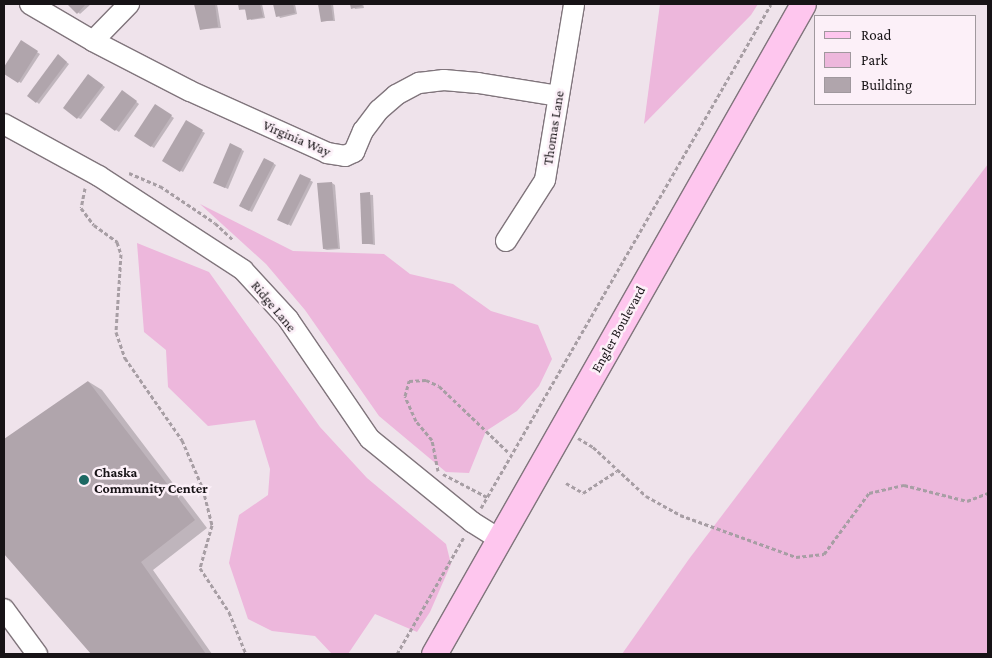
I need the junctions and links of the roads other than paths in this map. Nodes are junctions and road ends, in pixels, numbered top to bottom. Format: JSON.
{"nodes":[{"id":1,"x":30,"y":4,"type":"edge"},
{"id":2,"x":130,"y":4,"type":"edge"},
{"id":3,"x":574,"y":4,"type":"edge"},
{"id":4,"x":803,"y":4,"type":"edge"},
{"id":5,"x":93,"y":42,"type":"junction"},
{"id":6,"x":558,"y":96,"type":"junction"},
{"id":7,"x":4,"y":124,"type":"edge"},
{"id":8,"x":506,"y":241,"type":"dead end"},
{"id":9,"x":499,"y":539,"type":"junction"},
{"id":10,"x":4,"y":609,"type":"edge"},
{"id":11,"x":37,"y":654,"type":"edge"},
{"id":12,"x":434,"y":654,"type":"edge"}],
"edges":[{"from":1,"to":5,"type":"street","name":"Virginia Way"},
{"from":2,"to":5,"type":"street"},
{"from":3,"to":6,"type":"street","name":"Thomas Lane"},
{"from":4,"to":9,"type":"main road","name":"Engler Boulevard"},
{"from":5,"to":6,"type":"street","name":"Virginia Way"},
{"from":6,"to":8,"type":"street","name":"Thomas Lane"},
{"from":7,"to":9,"type":"street","name":"Ridge Lane"},
{"from":9,"to":12,"type":"main road","name":"Engler Boulevard"},
{"from":10,"to":11,"type":"street"}]}
